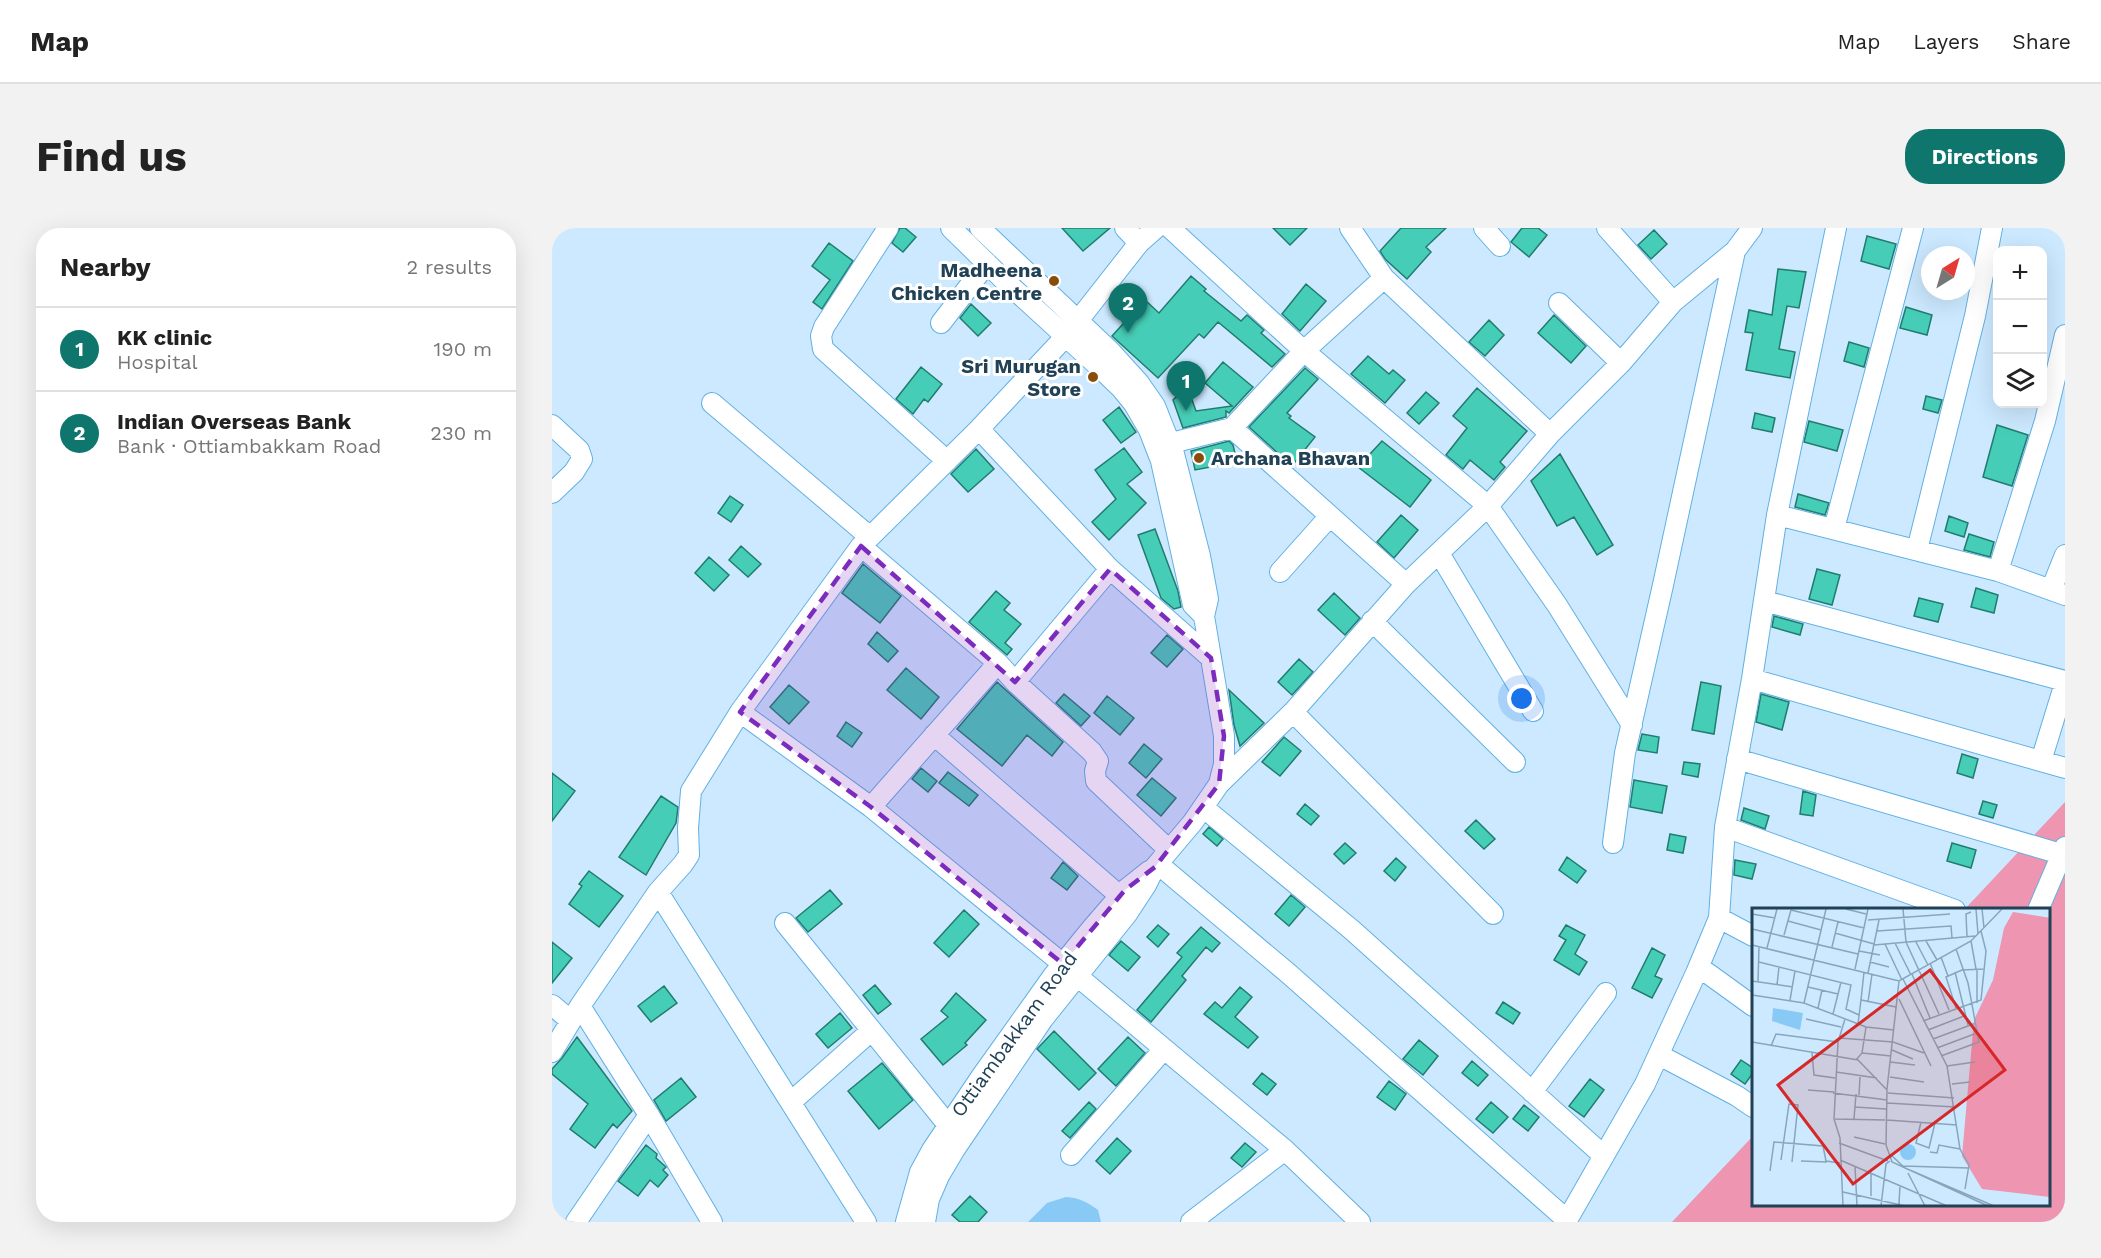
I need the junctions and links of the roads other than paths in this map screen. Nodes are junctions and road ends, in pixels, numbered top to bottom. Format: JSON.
{"nodes":[{"id":1,"x":888,"y":228,"type":"edge"},
{"id":2,"x":951,"y":228,"type":"edge"},
{"id":3,"x":980,"y":228,"type":"edge"},
{"id":4,"x":1125,"y":228,"type":"edge"},
{"id":5,"x":1156,"y":228,"type":"edge"},
{"id":6,"x":1170,"y":228,"type":"edge"},
{"id":7,"x":1350,"y":228,"type":"edge"},
{"id":8,"x":1484,"y":228,"type":"edge"},
{"id":9,"x":1607,"y":228,"type":"edge"},
{"id":10,"x":1752,"y":228,"type":"edge"},
{"id":11,"x":1836,"y":228,"type":"edge"},
{"id":12,"x":1913,"y":228,"type":"edge"},
{"id":13,"x":1992,"y":228,"type":"edge"},
{"id":14,"x":1140,"y":243,"type":"junction"},
{"id":15,"x":1500,"y":246,"type":"dead end"},
{"id":16,"x":1735,"y":251,"type":"junction"},
{"id":17,"x":987,"y":263,"type":"junction"},
{"id":18,"x":1384,"y":278,"type":"junction"},
{"id":19,"x":1673,"y":302,"type":"junction"},
{"id":20,"x":1559,"y":303,"type":"dead end"},
{"id":21,"x":941,"y":323,"type":"dead end"},
{"id":22,"x":1072,"y":328,"type":"junction"},
{"id":23,"x":2065,"y":335,"type":"edge"},
{"id":24,"x":1304,"y":351,"type":"junction"},
{"id":25,"x":1621,"y":363,"type":"junction"},
{"id":26,"x":712,"y":403,"type":"dead end"},
{"id":27,"x":552,"y":425,"type":"edge"},
{"id":28,"x":1232,"y":428,"type":"junction"},
{"id":29,"x":979,"y":429,"type":"junction"},
{"id":30,"x":1550,"y":434,"type":"junction"},
{"id":31,"x":1163,"y":446,"type":"junction"},
{"id":32,"x":946,"y":461,"type":"junction"},
{"id":33,"x":552,"y":493,"type":"edge"},
{"id":34,"x":1488,"y":506,"type":"junction"},
{"id":35,"x":1777,"y":515,"type":"junction"},
{"id":36,"x":1330,"y":516,"type":"junction"},
{"id":37,"x":1833,"y":529,"type":"junction"},
{"id":38,"x":866,"y":542,"type":"junction"},
{"id":39,"x":1917,"y":550,"type":"junction"},
{"id":40,"x":1439,"y":553,"type":"junction"},
{"id":41,"x":2065,"y":555,"type":"edge"},
{"id":42,"x":1110,"y":569,"type":"junction"},
{"id":43,"x":1280,"y":572,"type":"dead end"},
{"id":44,"x":1998,"y":572,"type":"junction"},
{"id":45,"x":1406,"y":584,"type":"junction"},
{"id":46,"x":2058,"y":592,"type":"edge"},
{"id":47,"x":1764,"y":601,"type":"junction"},
{"id":48,"x":1372,"y":621,"type":"junction"},
{"id":49,"x":1211,"y":658,"type":"junction"},
{"id":50,"x":998,"y":663,"type":"junction"},
{"id":51,"x":1752,"y":679,"type":"junction"},
{"id":52,"x":1015,"y":682,"type":"junction"},
{"id":53,"x":2065,"y":682,"type":"edge"},
{"id":54,"x":1533,"y":711,"type":"dead end"},
{"id":55,"x":740,"y":712,"type":"junction"},
{"id":56,"x":1293,"y":712,"type":"junction"},
{"id":57,"x":1632,"y":725,"type":"junction"},
{"id":58,"x":934,"y":735,"type":"junction"},
{"id":59,"x":1737,"y":759,"type":"junction"},
{"id":60,"x":2041,"y":761,"type":"junction"},
{"id":61,"x":1515,"y":762,"type":"dead end"},
{"id":62,"x":2065,"y":768,"type":"edge"},
{"id":63,"x":1219,"y":784,"type":"junction"},
{"id":64,"x":871,"y":807,"type":"junction"},
{"id":65,"x":1204,"y":808,"type":"junction"},
{"id":66,"x":1725,"y":828,"type":"junction"},
{"id":67,"x":1613,"y":843,"type":"dead end"},
{"id":68,"x":2063,"y":851,"type":"edge"},
{"id":69,"x":1160,"y":860,"type":"junction"},
{"id":70,"x":658,"y":892,"type":"junction"},
{"id":71,"x":1120,"y":896,"type":"junction"},
{"id":72,"x":1949,"y":908,"type":"edge"},
{"id":73,"x":2039,"y":908,"type":"edge"},
{"id":74,"x":1493,"y":914,"type":"dead end"},
{"id":75,"x":1719,"y":918,"type":"junction"},
{"id":76,"x":785,"y":923,"type":"dead end"},
{"id":77,"x":1752,"y":935,"type":"edge"},
{"id":78,"x":1699,"y":967,"type":"junction"},
{"id":79,"x":1070,"y":970,"type":"junction"},
{"id":80,"x":1606,"y":993,"type":"dead end"},
{"id":81,"x":552,"y":1005,"type":"edge"},
{"id":82,"x":1752,"y":1005,"type":"edge"},
{"id":83,"x":575,"y":1014,"type":"junction"},
{"id":84,"x":871,"y":1031,"type":"junction"},
{"id":85,"x":1164,"y":1049,"type":"junction"},
{"id":86,"x":552,"y":1052,"type":"edge"},
{"id":87,"x":1659,"y":1055,"type":"junction"},
{"id":88,"x":1532,"y":1092,"type":"junction"},
{"id":89,"x":791,"y":1102,"type":"junction"},
{"id":90,"x":1752,"y":1106,"type":"edge"},
{"id":91,"x":649,"y":1115,"type":"junction"},
{"id":92,"x":948,"y":1125,"type":"junction"},
{"id":93,"x":1285,"y":1150,"type":"junction"},
{"id":94,"x":1071,"y":1155,"type":"dead end"},
{"id":95,"x":1604,"y":1156,"type":"junction"},
{"id":96,"x":1567,"y":1221,"type":"edge"},
{"id":97,"x":576,"y":1222,"type":"edge"},
{"id":98,"x":712,"y":1222,"type":"edge"},
{"id":99,"x":866,"y":1222,"type":"edge"},
{"id":100,"x":906,"y":1222,"type":"edge"},
{"id":101,"x":925,"y":1222,"type":"edge"},
{"id":102,"x":1191,"y":1222,"type":"edge"},
{"id":103,"x":1360,"y":1222,"type":"edge"}],
"edges":[{"from":1,"to":32,"type":"street"},
{"from":2,"to":17,"type":"street","name":"Ottiambakkam Road"},
{"from":3,"to":22,"type":"street","name":"Ottiambakkam Road"},
{"from":4,"to":14,"type":"street"},
{"from":5,"to":14,"type":"street"},
{"from":6,"to":24,"type":"street"},
{"from":7,"to":18,"type":"street"},
{"from":8,"to":15,"type":"street"},
{"from":9,"to":19,"type":"street"},
{"from":10,"to":16,"type":"street"},
{"from":11,"to":35,"type":"street"},
{"from":12,"to":37,"type":"street"},
{"from":13,"to":39,"type":"street"},
{"from":14,"to":22,"type":"street"},
{"from":16,"to":19,"type":"street"},
{"from":16,"to":57,"type":"street"},
{"from":17,"to":21,"type":"street"},
{"from":17,"to":22,"type":"street","name":"Ottiambakkam Road"},
{"from":18,"to":24,"type":"street"},
{"from":18,"to":30,"type":"street"},
{"from":19,"to":25,"type":"street"},
{"from":20,"to":25,"type":"street"},
{"from":22,"to":29,"type":"street"},
{"from":22,"to":31,"type":"street","name":"Ottiambakkam Road"},
{"from":23,"to":44,"type":"street"},
{"from":24,"to":28,"type":"street"},
{"from":24,"to":34,"type":"street"},
{"from":25,"to":30,"type":"street"},
{"from":26,"to":38,"type":"street"},
{"from":27,"to":33,"type":"street"},
{"from":28,"to":31,"type":"street"},
{"from":28,"to":36,"type":"street"},
{"from":29,"to":32,"type":"street"},
{"from":29,"to":42,"type":"street"},
{"from":30,"to":34,"type":"street"},
{"from":31,"to":49,"type":"street","name":"Ottiambakkam Road"},
{"from":32,"to":38,"type":"street"},
{"from":34,"to":40,"type":"street"},
{"from":34,"to":57,"type":"street"},
{"from":35,"to":37,"type":"street"},
{"from":35,"to":47,"type":"street"},
{"from":36,"to":43,"type":"street"},
{"from":36,"to":45,"type":"street"},
{"from":37,"to":39,"type":"street"},
{"from":38,"to":50,"type":"street"},
{"from":38,"to":55,"type":"street"},
{"from":39,"to":44,"type":"street"},
{"from":40,"to":45,"type":"street"},
{"from":40,"to":54,"type":"street"},
{"from":41,"to":46,"type":"street"},
{"from":42,"to":49,"type":"street"},
{"from":42,"to":52,"type":"street"},
{"from":44,"to":46,"type":"street"},
{"from":45,"to":48,"type":"street"},
{"from":47,"to":51,"type":"street"},
{"from":47,"to":53,"type":"street"},
{"from":48,"to":56,"type":"street"},
{"from":48,"to":61,"type":"street"},
{"from":49,"to":63,"type":"street","name":"Ottiambakkam Road"},
{"from":50,"to":52,"type":"street"},
{"from":50,"to":58,"type":"street"},
{"from":51,"to":59,"type":"street"},
{"from":51,"to":60,"type":"street"},
{"from":52,"to":69,"type":"street"},
{"from":53,"to":60,"type":"street"},
{"from":55,"to":64,"type":"street"},
{"from":55,"to":70,"type":"street"},
{"from":56,"to":63,"type":"street"},
{"from":56,"to":74,"type":"street"},
{"from":57,"to":67,"type":"street"},
{"from":58,"to":64,"type":"street"},
{"from":58,"to":71,"type":"street"},
{"from":59,"to":66,"type":"street"},
{"from":59,"to":68,"type":"street"},
{"from":60,"to":62,"type":"street"},
{"from":63,"to":65,"type":"street","name":"Ottiambakkam Road"},
{"from":64,"to":79,"type":"street"},
{"from":65,"to":69,"type":"street","name":"Ottiambakkam Road"},
{"from":65,"to":88,"type":"street"},
{"from":66,"to":72,"type":"street"},
{"from":66,"to":75,"type":"street"},
{"from":68,"to":73,"type":"street"},
{"from":69,"to":71,"type":"street","name":"Ottiambakkam Road"},
{"from":69,"to":79,"type":"street","name":"Ottiambakkam Road"},
{"from":69,"to":96,"type":"street"},
{"from":70,"to":83,"type":"street"},
{"from":70,"to":89,"type":"street"},
{"from":71,"to":79,"type":"street","name":"Ottiambakkam Road"},
{"from":75,"to":77,"type":"street"},
{"from":75,"to":78,"type":"street"},
{"from":76,"to":84,"type":"street"},
{"from":78,"to":82,"type":"street"},
{"from":78,"to":87,"type":"street"},
{"from":79,"to":85,"type":"street"},
{"from":79,"to":92,"type":"street","name":"Ottiambakkam Road"},
{"from":79,"to":101,"type":"street","name":"Ottiambakkam Road"},
{"from":80,"to":88,"type":"street"},
{"from":81,"to":83,"type":"street"},
{"from":83,"to":86,"type":"street"},
{"from":83,"to":91,"type":"street"},
{"from":84,"to":89,"type":"street"},
{"from":84,"to":92,"type":"street"},
{"from":85,"to":93,"type":"street"},
{"from":85,"to":94,"type":"street"},
{"from":87,"to":90,"type":"street"},
{"from":87,"to":95,"type":"street"},
{"from":88,"to":95,"type":"street"},
{"from":89,"to":99,"type":"street"},
{"from":91,"to":97,"type":"street"},
{"from":91,"to":98,"type":"street"},
{"from":92,"to":100,"type":"street","name":"Ottiambakkam Road"},
{"from":93,"to":102,"type":"street"},
{"from":93,"to":103,"type":"street"},
{"from":95,"to":96,"type":"street"}]}
